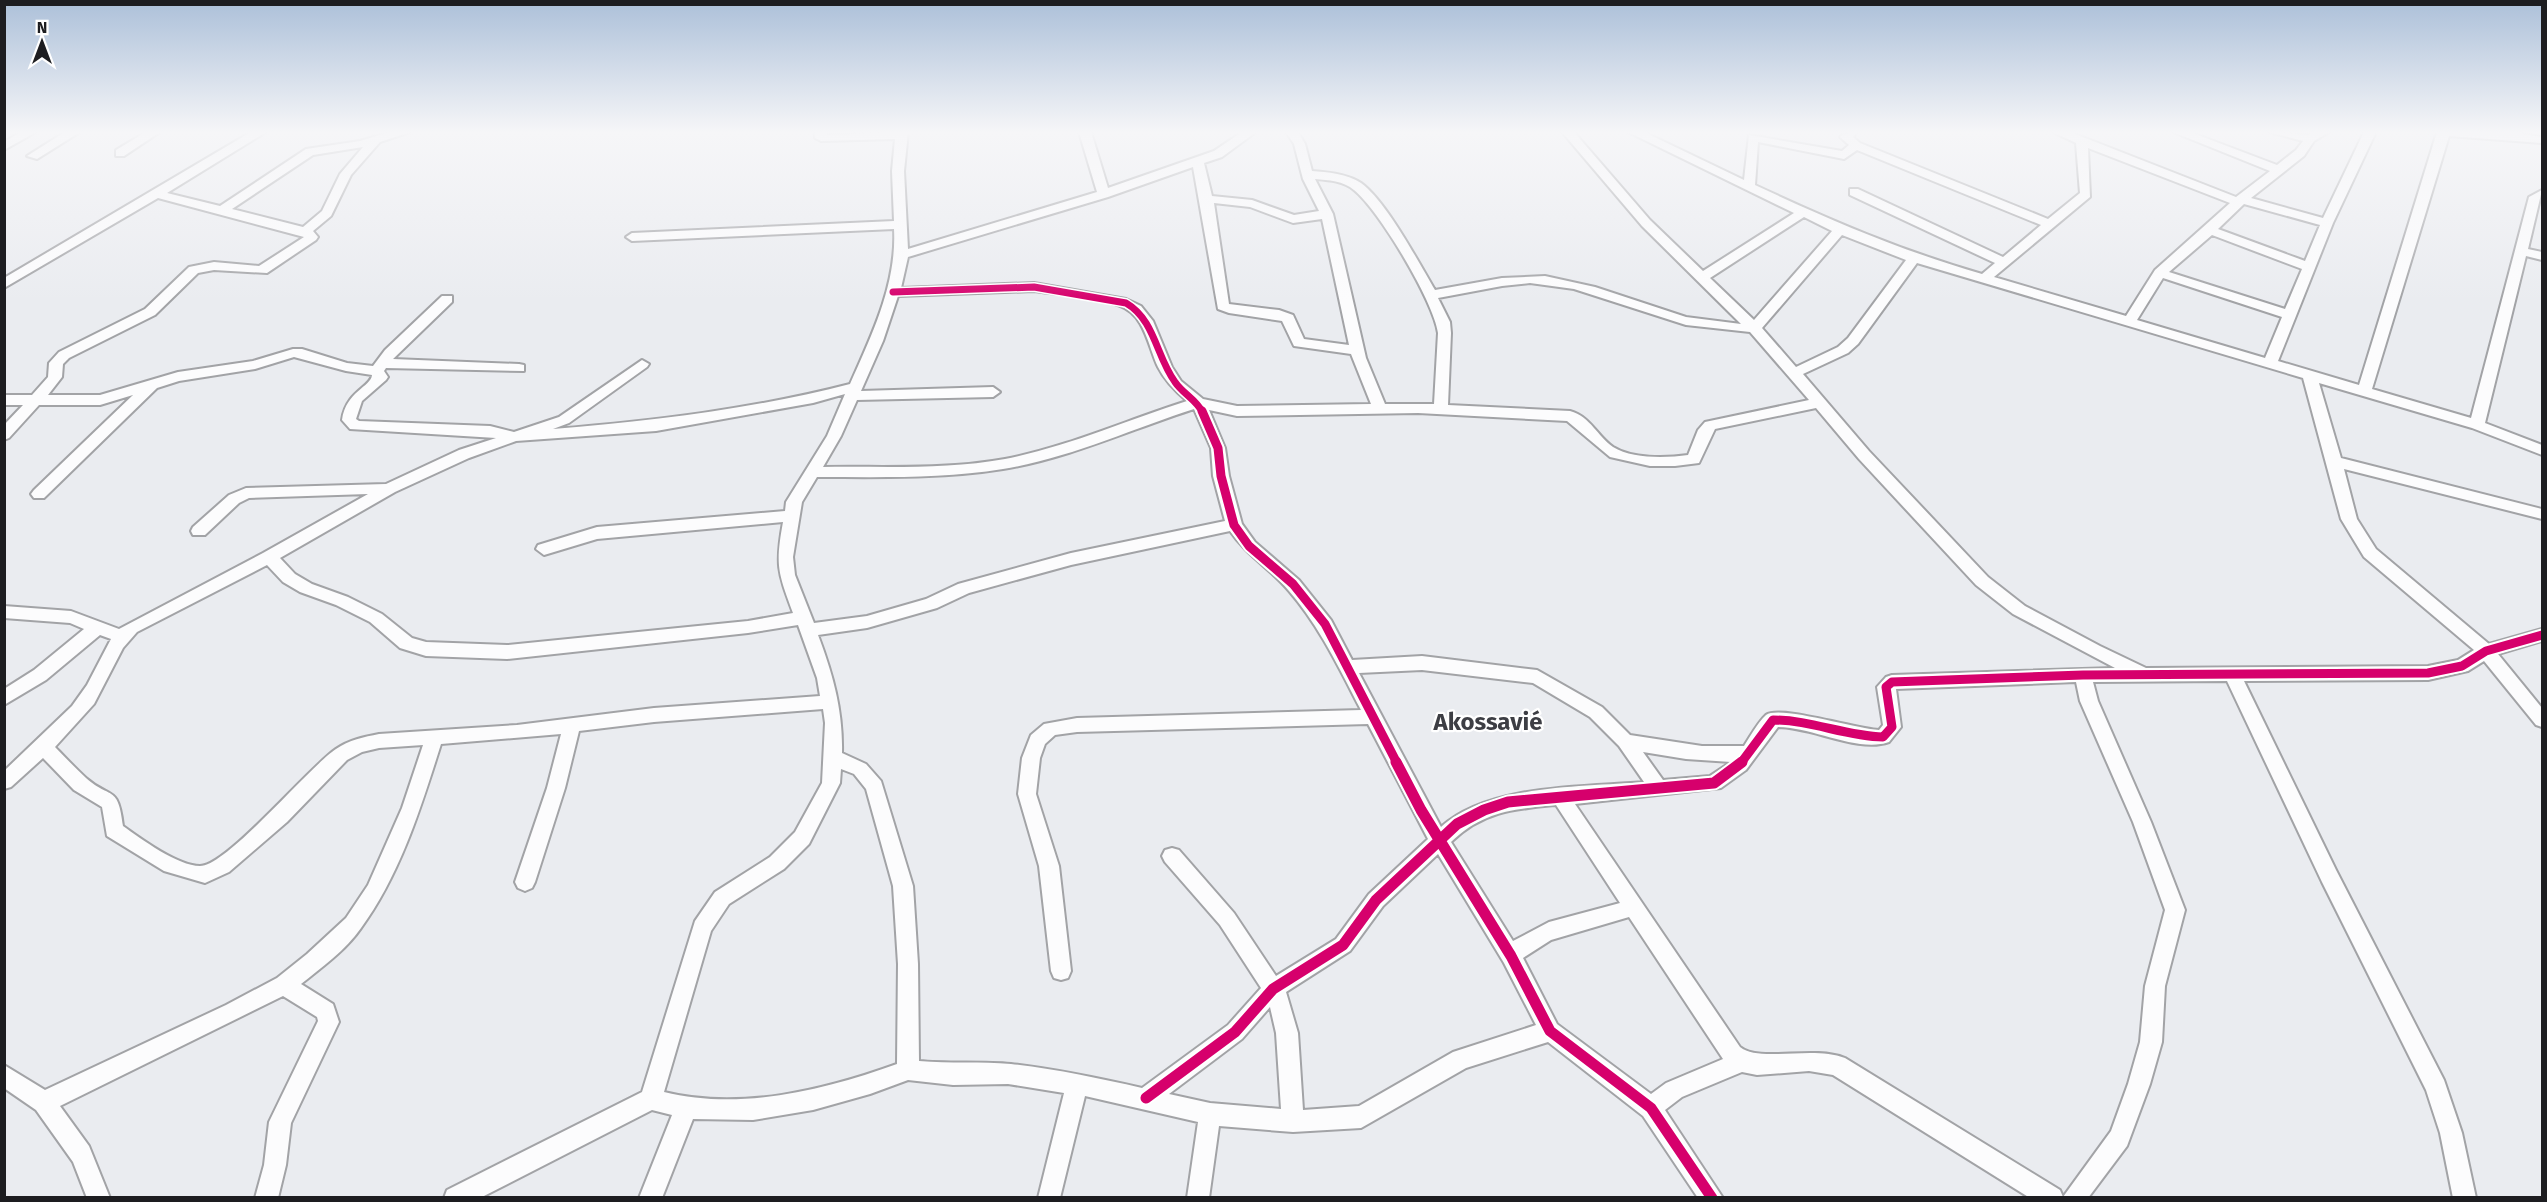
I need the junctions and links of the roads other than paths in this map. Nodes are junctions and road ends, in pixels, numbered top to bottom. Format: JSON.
{"nodes":[{"id":1,"x":168,"y":188,"type":"edge"},
{"id":2,"x":254,"y":188,"type":"edge"},
{"id":3,"x":339,"y":188,"type":"edge"},
{"id":4,"x":899,"y":188,"type":"edge"},
{"id":5,"x":1102,"y":188,"type":"edge"},
{"id":6,"x":1121,"y":188,"type":"edge"},
{"id":7,"x":1204,"y":188,"type":"edge"},
{"id":8,"x":1313,"y":188,"type":"edge"},
{"id":9,"x":1360,"y":188,"type":"edge"},
{"id":10,"x":1616,"y":188,"type":"edge"},
{"id":11,"x":1751,"y":188,"type":"edge"},
{"id":12,"x":1967,"y":188,"type":"edge"},
{"id":13,"x":2086,"y":188,"type":"edge"},
{"id":14,"x":2208,"y":188,"type":"edge"},
{"id":15,"x":2254,"y":188,"type":"edge"},
{"id":16,"x":2343,"y":188,"type":"edge"},
{"id":17,"x":2427,"y":188,"type":"edge"},
{"id":18,"x":1854,"y":192,"type":"dead end"},
{"id":19,"x":158,"y":194,"type":"junction"},
{"id":20,"x":1104,"y":194,"type":"junction"},
{"id":21,"x":2542,"y":194,"type":"edge"},
{"id":22,"x":1207,"y":199,"type":"junction"},
{"id":23,"x":2240,"y":200,"type":"junction"},
{"id":24,"x":220,"y":210,"type":"junction"},
{"id":25,"x":1802,"y":213,"type":"junction"},
{"id":26,"x":1327,"y":214,"type":"junction"},
{"id":27,"x":2327,"y":223,"type":"junction"},
{"id":28,"x":2048,"y":224,"type":"junction"},
{"id":29,"x":900,"y":225,"type":"junction"},
{"id":30,"x":1840,"y":230,"type":"junction"},
{"id":31,"x":2210,"y":230,"type":"junction"},
{"id":32,"x":305,"y":231,"type":"junction"},
{"id":33,"x":632,"y":237,"type":"dead end"},
{"id":34,"x":2522,"y":251,"type":"junction"},
{"id":35,"x":902,"y":255,"type":"junction"},
{"id":36,"x":2542,"y":256,"type":"edge"},
{"id":37,"x":1914,"y":258,"type":"junction"},
{"id":38,"x":2002,"y":261,"type":"junction"},
{"id":39,"x":4,"y":267,"type":"edge"},
{"id":40,"x":2308,"y":267,"type":"junction"},
{"id":41,"x":24,"y":272,"type":"junction"},
{"id":42,"x":2160,"y":273,"type":"junction"},
{"id":43,"x":1702,"y":278,"type":"junction"},
{"id":44,"x":1985,"y":278,"type":"junction"},
{"id":45,"x":4,"y":284,"type":"edge"},
{"id":46,"x":893,"y":292,"type":"junction"},
{"id":47,"x":1431,"y":295,"type":"junction"},
{"id":48,"x":447,"y":299,"type":"dead end"},
{"id":49,"x":2289,"y":315,"type":"junction"},
{"id":50,"x":2130,"y":320,"type":"junction"},
{"id":51,"x":1754,"y":328,"type":"junction"},
{"id":52,"x":1358,"y":351,"type":"junction"},
{"id":53,"x":2270,"y":363,"type":"junction"},
{"id":54,"x":642,"y":364,"type":"dead end"},
{"id":55,"x":379,"y":367,"type":"junction"},
{"id":56,"x":519,"y":368,"type":"dead end"},
{"id":57,"x":1794,"y":373,"type":"junction"},
{"id":58,"x":2309,"y":374,"type":"junction"},
{"id":59,"x":153,"y":385,"type":"junction"},
{"id":60,"x":2364,"y":391,"type":"junction"},
{"id":61,"x":853,"y":392,"type":"junction"},
{"id":62,"x":993,"y":392,"type":"dead end"},
{"id":63,"x":4,"y":400,"type":"edge"},
{"id":64,"x":38,"y":400,"type":"junction"},
{"id":65,"x":1198,"y":403,"type":"junction"},
{"id":66,"x":1819,"y":403,"type":"junction"},
{"id":67,"x":1380,"y":408,"type":"junction"},
{"id":68,"x":1442,"y":409,"type":"junction"},
{"id":69,"x":2477,"y":424,"type":"junction"},
{"id":70,"x":4,"y":435,"type":"edge"},
{"id":71,"x":510,"y":437,"type":"junction"},
{"id":72,"x":2542,"y":450,"type":"edge"},
{"id":73,"x":2335,"y":462,"type":"junction"},
{"id":74,"x":813,"y":472,"type":"junction"},
{"id":75,"x":390,"y":488,"type":"junction"},
{"id":76,"x":39,"y":494,"type":"dead end"},
{"id":77,"x":2542,"y":514,"type":"edge"},
{"id":78,"x":791,"y":516,"type":"junction"},
{"id":79,"x":1234,"y":525,"type":"junction"},
{"id":80,"x":199,"y":531,"type":"dead end"},
{"id":81,"x":544,"y":549,"type":"dead end"},
{"id":82,"x":269,"y":557,"type":"junction"},
{"id":83,"x":4,"y":612,"type":"edge"},
{"id":84,"x":806,"y":624,"type":"junction"},
{"id":85,"x":98,"y":627,"type":"junction"},
{"id":86,"x":2542,"y":635,"type":"edge"},
{"id":87,"x":121,"y":636,"type":"junction"},
{"id":88,"x":2486,"y":651,"type":"junction"},
{"id":89,"x":1348,"y":667,"type":"junction"},
{"id":90,"x":2232,"y":674,"type":"junction"},
{"id":91,"x":2083,"y":675,"type":"junction"},
{"id":92,"x":2146,"y":675,"type":"junction"},
{"id":93,"x":4,"y":698,"type":"edge"},
{"id":94,"x":830,"y":702,"type":"junction"},
{"id":95,"x":1372,"y":717,"type":"junction"},
{"id":96,"x":2542,"y":720,"type":"edge"},
{"id":97,"x":572,"y":725,"type":"junction"},
{"id":98,"x":435,"y":738,"type":"junction"},
{"id":99,"x":1625,"y":741,"type":"junction"},
{"id":100,"x":44,"y":747,"type":"junction"},
{"id":101,"x":1748,"y":753,"type":"junction"},
{"id":102,"x":834,"y":758,"type":"junction"},
{"id":103,"x":4,"y":782,"type":"edge"},
{"id":104,"x":1658,"y":787,"type":"junction"},
{"id":105,"x":1560,"y":796,"type":"junction"},
{"id":106,"x":1439,"y":840,"type":"junction"},
{"id":107,"x":1172,"y":856,"type":"dead end"},
{"id":108,"x":525,"y":882,"type":"dead end"},
{"id":109,"x":1635,"y":906,"type":"junction"},
{"id":110,"x":1511,"y":956,"type":"junction"},
{"id":111,"x":1061,"y":971,"type":"dead end"},
{"id":112,"x":284,"y":985,"type":"junction"},
{"id":113,"x":1273,"y":989,"type":"junction"},
{"id":114,"x":1550,"y":1031,"type":"junction"},
{"id":115,"x":1742,"y":1062,"type":"junction"},
{"id":116,"x":908,"y":1070,"type":"junction"},
{"id":117,"x":4,"y":1075,"type":"edge"},
{"id":118,"x":1077,"y":1084,"type":"junction"},
{"id":119,"x":1146,"y":1098,"type":"junction"},
{"id":120,"x":651,"y":1099,"type":"junction"},
{"id":121,"x":44,"y":1102,"type":"junction"},
{"id":122,"x":686,"y":1108,"type":"junction"},
{"id":123,"x":1651,"y":1108,"type":"junction"},
{"id":124,"x":1210,"y":1114,"type":"junction"},
{"id":125,"x":1293,"y":1121,"type":"junction"},
{"id":126,"x":99,"y":1197,"type":"edge"},
{"id":127,"x":266,"y":1197,"type":"edge"},
{"id":128,"x":455,"y":1197,"type":"edge"},
{"id":129,"x":650,"y":1197,"type":"edge"},
{"id":130,"x":1049,"y":1197,"type":"edge"},
{"id":131,"x":1198,"y":1197,"type":"edge"},
{"id":132,"x":1712,"y":1197,"type":"edge"},
{"id":133,"x":2052,"y":1197,"type":"edge"},
{"id":134,"x":2074,"y":1197,"type":"edge"},
{"id":135,"x":2465,"y":1197,"type":"edge"}],
"edges":[{"from":1,"to":19,"type":"street"},
{"from":2,"to":24,"type":"street"},
{"from":3,"to":32,"type":"street"},
{"from":4,"to":29,"type":"street"},
{"from":5,"to":20,"type":"street"},
{"from":6,"to":20,"type":"street"},
{"from":7,"to":22,"type":"street"},
{"from":8,"to":26,"type":"street"},
{"from":9,"to":47,"type":"street"},
{"from":10,"to":43,"type":"street"},
{"from":11,"to":25,"type":"street"},
{"from":12,"to":28,"type":"street"},
{"from":13,"to":28,"type":"street"},
{"from":14,"to":23,"type":"street"},
{"from":15,"to":23,"type":"street"},
{"from":16,"to":27,"type":"street"},
{"from":17,"to":60,"type":"street"},
{"from":18,"to":38,"type":"street"},
{"from":19,"to":24,"type":"street"},
{"from":19,"to":41,"type":"street"},
{"from":20,"to":35,"type":"street"},
{"from":21,"to":34,"type":"street"},
{"from":22,"to":26,"type":"street"},
{"from":22,"to":52,"type":"street"},
{"from":23,"to":27,"type":"street"},
{"from":23,"to":31,"type":"street"},
{"from":24,"to":32,"type":"street"},
{"from":25,"to":30,"type":"street"},
{"from":25,"to":43,"type":"street"},
{"from":26,"to":52,"type":"street"},
{"from":27,"to":40,"type":"street"},
{"from":28,"to":38,"type":"street"},
{"from":29,"to":33,"type":"street"},
{"from":29,"to":35,"type":"street"},
{"from":30,"to":37,"type":"street"},
{"from":30,"to":51,"type":"street"},
{"from":31,"to":40,"type":"street"},
{"from":31,"to":42,"type":"street"},
{"from":32,"to":64,"type":"street"},
{"from":34,"to":36,"type":"street"},
{"from":34,"to":69,"type":"street"},
{"from":35,"to":46,"type":"street"},
{"from":37,"to":44,"type":"street"},
{"from":37,"to":57,"type":"street"},
{"from":38,"to":44,"type":"street"},
{"from":39,"to":41,"type":"street"},
{"from":40,"to":49,"type":"street"},
{"from":41,"to":45,"type":"street"},
{"from":42,"to":49,"type":"street"},
{"from":42,"to":50,"type":"street"},
{"from":43,"to":51,"type":"street"},
{"from":44,"to":50,"type":"street"},
{"from":46,"to":61,"type":"street"},
{"from":46,"to":65,"type":"street"},
{"from":47,"to":51,"type":"street"},
{"from":47,"to":68,"type":"street"},
{"from":48,"to":55,"type":"street"},
{"from":49,"to":53,"type":"street"},
{"from":50,"to":53,"type":"street"},
{"from":51,"to":57,"type":"street"},
{"from":52,"to":67,"type":"street"},
{"from":53,"to":58,"type":"street"},
{"from":54,"to":71,"type":"street"},
{"from":55,"to":56,"type":"street"},
{"from":55,"to":59,"type":"street"},
{"from":55,"to":71,"type":"street"},
{"from":57,"to":66,"type":"street"},
{"from":58,"to":60,"type":"street"},
{"from":58,"to":73,"type":"street"},
{"from":59,"to":64,"type":"street"},
{"from":59,"to":76,"type":"street"},
{"from":60,"to":69,"type":"street"},
{"from":61,"to":62,"type":"street"},
{"from":61,"to":71,"type":"street"},
{"from":61,"to":74,"type":"street"},
{"from":63,"to":64,"type":"street"},
{"from":64,"to":70,"type":"street"},
{"from":65,"to":67,"type":"street"},
{"from":65,"to":74,"type":"street"},
{"from":65,"to":79,"type":"street"},
{"from":66,"to":68,"type":"street"},
{"from":66,"to":92,"type":"street"},
{"from":67,"to":68,"type":"street"},
{"from":69,"to":72,"type":"street"},
{"from":71,"to":75,"type":"street"},
{"from":73,"to":77,"type":"street"},
{"from":73,"to":88,"type":"street"},
{"from":74,"to":78,"type":"street"},
{"from":75,"to":80,"type":"street"},
{"from":75,"to":82,"type":"street"},
{"from":78,"to":81,"type":"street"},
{"from":78,"to":84,"type":"street"},
{"from":79,"to":84,"type":"street"},
{"from":79,"to":89,"type":"street"},
{"from":82,"to":84,"type":"street"},
{"from":82,"to":87,"type":"street"},
{"from":83,"to":85,"type":"street"},
{"from":84,"to":94,"type":"street"},
{"from":85,"to":87,"type":"street"},
{"from":85,"to":93,"type":"street"},
{"from":86,"to":88,"type":"street"},
{"from":87,"to":100,"type":"street"},
{"from":88,"to":90,"type":"street"},
{"from":88,"to":96,"type":"street"},
{"from":89,"to":95,"type":"street"},
{"from":89,"to":99,"type":"street"},
{"from":90,"to":92,"type":"street"},
{"from":90,"to":135,"type":"street"},
{"from":91,"to":92,"type":"street"},
{"from":91,"to":101,"type":"street"},
{"from":91,"to":134,"type":"street"},
{"from":94,"to":97,"type":"street"},
{"from":94,"to":102,"type":"street"},
{"from":95,"to":106,"type":"street"},
{"from":95,"to":111,"type":"street"},
{"from":97,"to":98,"type":"street"},
{"from":97,"to":108,"type":"street"},
{"from":98,"to":100,"type":"street"},
{"from":98,"to":112,"type":"street"},
{"from":99,"to":101,"type":"street"},
{"from":99,"to":104,"type":"street"},
{"from":100,"to":103,"type":"street"},
{"from":101,"to":104,"type":"street"},
{"from":102,"to":116,"type":"street"},
{"from":102,"to":120,"type":"street"},
{"from":104,"to":105,"type":"street"},
{"from":105,"to":106,"type":"street"},
{"from":105,"to":109,"type":"street"},
{"from":106,"to":110,"type":"street"},
{"from":106,"to":113,"type":"street"},
{"from":107,"to":113,"type":"street"},
{"from":109,"to":110,"type":"street"},
{"from":109,"to":115,"type":"street"},
{"from":110,"to":114,"type":"street"},
{"from":112,"to":121,"type":"street"},
{"from":112,"to":127,"type":"street"},
{"from":113,"to":119,"type":"street"},
{"from":113,"to":125,"type":"street"},
{"from":114,"to":123,"type":"street"},
{"from":114,"to":125,"type":"street"},
{"from":115,"to":123,"type":"street"},
{"from":115,"to":133,"type":"street"},
{"from":116,"to":118,"type":"street"},
{"from":116,"to":122,"type":"street"},
{"from":117,"to":121,"type":"street"},
{"from":118,"to":119,"type":"street"},
{"from":118,"to":130,"type":"street"},
{"from":119,"to":124,"type":"street"},
{"from":120,"to":122,"type":"street"},
{"from":120,"to":128,"type":"street"},
{"from":121,"to":126,"type":"street"},
{"from":122,"to":129,"type":"street"},
{"from":123,"to":132,"type":"street"},
{"from":124,"to":125,"type":"street"},
{"from":124,"to":131,"type":"street"}]}
